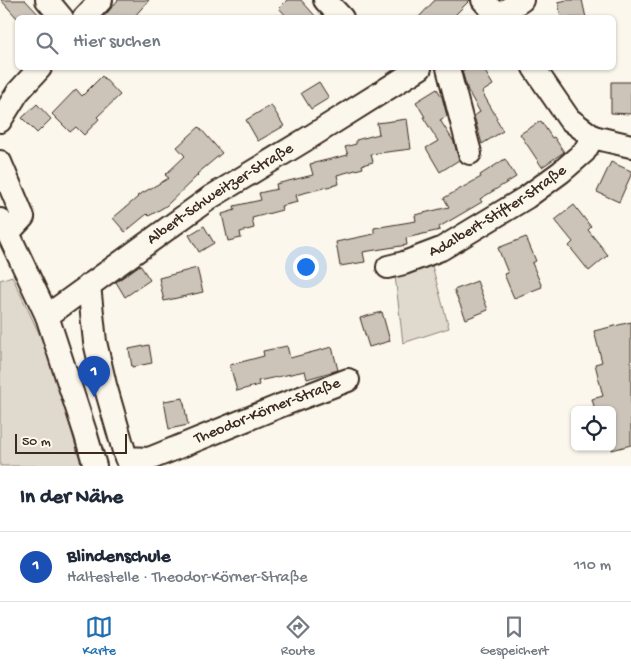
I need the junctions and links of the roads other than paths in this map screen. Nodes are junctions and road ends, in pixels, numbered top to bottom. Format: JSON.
{"nodes":[{"id":1,"x":47,"y":0,"type":"edge"},
{"id":2,"x":101,"y":0,"type":"edge"},
{"id":3,"x":325,"y":0,"type":"edge"},
{"id":4,"x":522,"y":0,"type":"edge"},
{"id":5,"x":494,"y":13,"type":"edge"},
{"id":6,"x":60,"y":15,"type":"edge"},
{"id":7,"x":87,"y":15,"type":"edge"},
{"id":8,"x":339,"y":15,"type":"edge"},
{"id":9,"x":38,"y":70,"type":"edge"},
{"id":10,"x":449,"y":70,"type":"edge"},
{"id":11,"x":535,"y":70,"type":"edge"},
{"id":12,"x":403,"y":71,"type":"edge"},
{"id":13,"x":0,"y":121,"type":"edge"},
{"id":14,"x":593,"y":137,"type":"junction"},
{"id":15,"x":631,"y":146,"type":"edge"},
{"id":16,"x":470,"y":153,"type":"dead end"},
{"id":17,"x":0,"y":162,"type":"edge"},
{"id":18,"x":4,"y":227,"type":"edge"},
{"id":19,"x":388,"y":267,"type":"dead end"},
{"id":20,"x":89,"y":285,"type":"junction"},
{"id":21,"x":47,"y":316,"type":"junction"},
{"id":22,"x":348,"y":380,"type":"dead end"},
{"id":23,"x":95,"y":466,"type":"edge"}],
"edges":[{"from":1,"to":6,"type":"street"},
{"from":2,"to":7,"type":"street"},
{"from":3,"to":8,"type":"street"},
{"from":4,"to":5,"type":"street"},
{"from":9,"to":13,"type":"street"},
{"from":10,"to":16,"type":"street"},
{"from":11,"to":14,"type":"street"},
{"from":12,"to":20,"type":"street","name":"Albert-Schweitzer-Straße"},
{"from":14,"to":15,"type":"street"},
{"from":14,"to":19,"type":"street","name":"Adalbert-Stifter-Straße"},
{"from":17,"to":18,"type":"street"},
{"from":18,"to":21,"type":"street"},
{"from":20,"to":21,"type":"street","name":"Albert-Schweitzer-Straße"},
{"from":20,"to":22,"type":"street","name":"Theodor-Körner-Straße"},
{"from":21,"to":23,"type":"street"}]}
